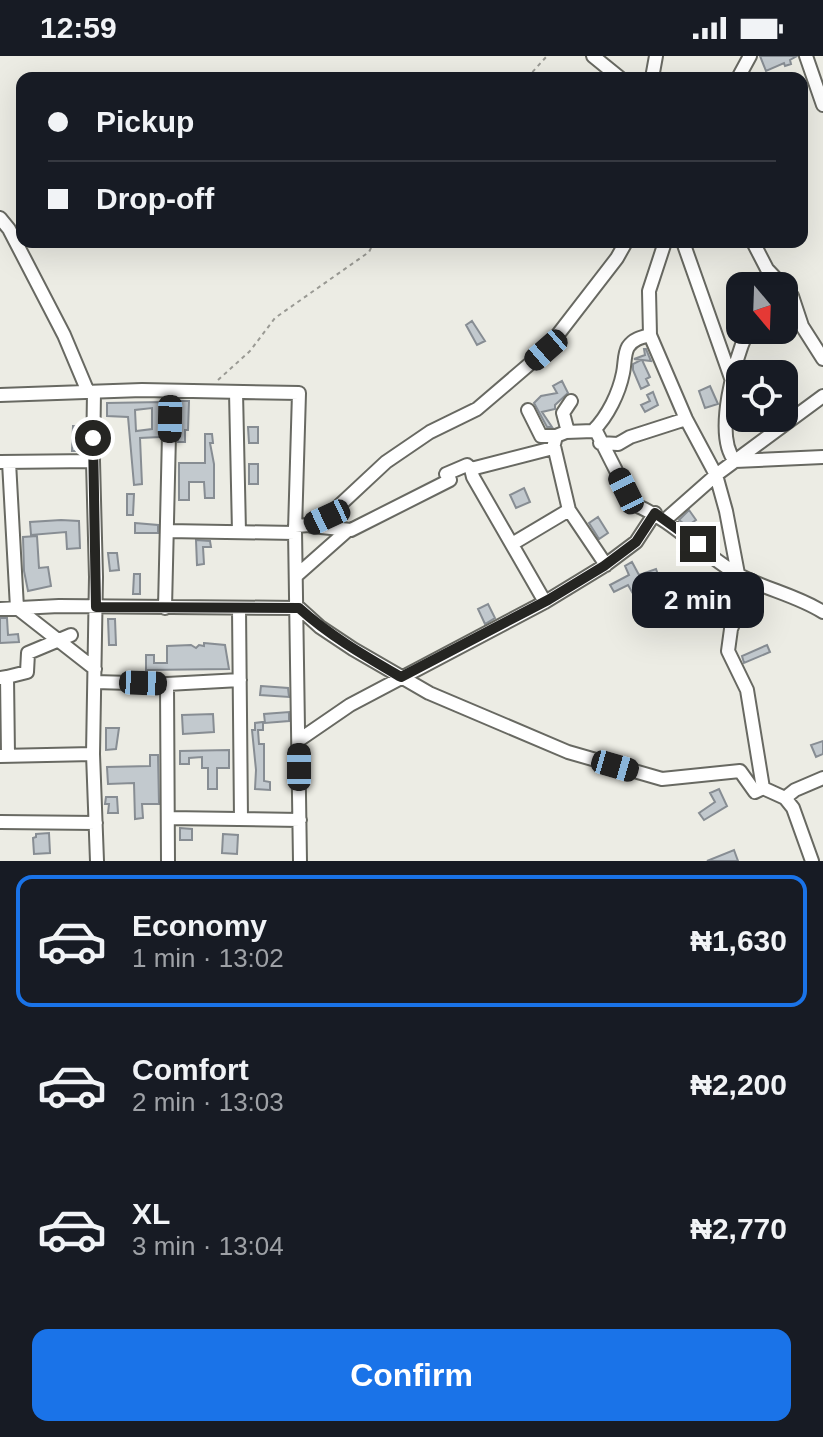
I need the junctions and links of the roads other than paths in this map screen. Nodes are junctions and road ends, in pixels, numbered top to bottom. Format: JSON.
{"nodes":[{"id":1,"x":593,"y":56,"type":"edge"},
{"id":2,"x":806,"y":56,"type":"edge"},
{"id":3,"x":613,"y":72,"type":"edge"},
{"id":4,"x":823,"y":105,"type":"edge"},
{"id":5,"x":0,"y":218,"type":"edge"},
{"id":6,"x":16,"y":242,"type":"edge"},
{"id":7,"x":19,"y":248,"type":"edge"},
{"id":8,"x":623,"y":248,"type":"edge"},
{"id":9,"x":663,"y":248,"type":"edge"},
{"id":10,"x":685,"y":248,"type":"edge"},
{"id":11,"x":756,"y":248,"type":"edge"},
{"id":12,"x":769,"y":272,"type":"edge"},
{"id":13,"x":798,"y":314,"type":"edge"},
{"id":14,"x":650,"y":335,"type":"junction"},
{"id":15,"x":823,"y":359,"type":"edge"},
{"id":16,"x":726,"y":364,"type":"edge"},
{"id":17,"x":170,"y":391,"type":"junction"},
{"id":18,"x":91,"y":392,"type":"junction"},
{"id":19,"x":236,"y":392,"type":"junction"},
{"id":20,"x":0,"y":395,"type":"edge"},
{"id":21,"x":823,"y":396,"type":"edge"},
{"id":22,"x":571,"y":401,"type":"dead end"},
{"id":23,"x":528,"y":410,"type":"dead end"},
{"id":24,"x":686,"y":419,"type":"junction"},
{"id":25,"x":595,"y":429,"type":"junction"},
{"id":26,"x":726,"y":432,"type":"edge"},
{"id":27,"x":559,"y":438,"type":"junction"},
{"id":28,"x":600,"y":443,"type":"junction"},
{"id":29,"x":823,"y":457,"type":"edge"},
{"id":30,"x":93,"y":461,"type":"junction"},
{"id":31,"x":735,"y":461,"type":"junction"},
{"id":32,"x":4,"y":462,"type":"edge"},
{"id":33,"x":471,"y":469,"type":"junction"},
{"id":34,"x":716,"y":475,"type":"junction"},
{"id":35,"x":569,"y":510,"type":"junction"},
{"id":36,"x":660,"y":516,"type":"junction"},
{"id":37,"x":310,"y":525,"type":"junction"},
{"id":38,"x":6,"y":530,"type":"edge"},
{"id":39,"x":295,"y":530,"type":"junction"},
{"id":40,"x":348,"y":530,"type":"junction"},
{"id":41,"x":167,"y":531,"type":"junction"},
{"id":42,"x":239,"y":532,"type":"junction"},
{"id":43,"x":512,"y":544,"type":"junction"},
{"id":44,"x":606,"y":565,"type":"junction"},
{"id":45,"x":738,"y":574,"type":"junction"},
{"id":46,"x":296,"y":576,"type":"junction"},
{"id":47,"x":545,"y":602,"type":"junction"},
{"id":48,"x":96,"y":607,"type":"junction"},
{"id":49,"x":17,"y":608,"type":"junction"},
{"id":50,"x":165,"y":608,"type":"junction"},
{"id":51,"x":239,"y":608,"type":"junction"},
{"id":52,"x":297,"y":608,"type":"junction"},
{"id":53,"x":0,"y":609,"type":"edge"},
{"id":54,"x":823,"y":612,"type":"edge"},
{"id":55,"x":65,"y":638,"type":"junction"},
{"id":56,"x":95,"y":675,"type":"junction"},
{"id":57,"x":4,"y":677,"type":"edge"},
{"id":58,"x":401,"y":677,"type":"junction"},
{"id":59,"x":240,"y":680,"type":"junction"},
{"id":60,"x":167,"y":684,"type":"junction"},
{"id":61,"x":299,"y":740,"type":"junction"},
{"id":62,"x":93,"y":754,"type":"junction"},
{"id":63,"x":4,"y":756,"type":"edge"},
{"id":64,"x":823,"y":778,"type":"edge"},
{"id":65,"x":763,"y":788,"type":"junction"},
{"id":66,"x":785,"y":798,"type":"junction"},
{"id":67,"x":168,"y":818,"type":"junction"},
{"id":68,"x":241,"y":819,"type":"junction"},
{"id":69,"x":300,"y":820,"type":"junction"},
{"id":70,"x":0,"y":822,"type":"edge"},
{"id":71,"x":96,"y":823,"type":"junction"},
{"id":72,"x":97,"y":861,"type":"edge"},
{"id":73,"x":168,"y":861,"type":"edge"},
{"id":74,"x":300,"y":861,"type":"edge"},
{"id":75,"x":812,"y":861,"type":"edge"}],
"edges":[{"from":1,"to":3,"type":"street"},
{"from":2,"to":4,"type":"street"},
{"from":5,"to":6,"type":"street"},
{"from":7,"to":18,"type":"street"},
{"from":8,"to":37,"type":"street"},
{"from":9,"to":14,"type":"street"},
{"from":10,"to":16,"type":"street"},
{"from":11,"to":12,"type":"street"},
{"from":13,"to":15,"type":"street"},
{"from":14,"to":24,"type":"street"},
{"from":14,"to":25,"type":"street"},
{"from":17,"to":18,"type":"street"},
{"from":17,"to":19,"type":"street"},
{"from":17,"to":41,"type":"street"},
{"from":18,"to":20,"type":"street"},
{"from":18,"to":30,"type":"street"},
{"from":19,"to":39,"type":"street"},
{"from":19,"to":42,"type":"street"},
{"from":21,"to":31,"type":"street"},
{"from":22,"to":27,"type":"street"},
{"from":23,"to":27,"type":"street"},
{"from":24,"to":28,"type":"street"},
{"from":24,"to":34,"type":"street"},
{"from":25,"to":27,"type":"street"},
{"from":25,"to":28,"type":"street"},
{"from":26,"to":31,"type":"street"},
{"from":27,"to":33,"type":"street"},
{"from":27,"to":35,"type":"street"},
{"from":28,"to":36,"type":"street"},
{"from":29,"to":31,"type":"street"},
{"from":30,"to":32,"type":"street"},
{"from":30,"to":48,"type":"street"},
{"from":31,"to":34,"type":"street"},
{"from":32,"to":38,"type":"street"},
{"from":33,"to":40,"type":"street"},
{"from":33,"to":43,"type":"street"},
{"from":34,"to":36,"type":"street"},
{"from":34,"to":45,"type":"street"},
{"from":35,"to":43,"type":"street"},
{"from":35,"to":44,"type":"street"},
{"from":36,"to":44,"type":"street"},
{"from":36,"to":45,"type":"street"},
{"from":37,"to":39,"type":"street"},
{"from":37,"to":40,"type":"street"},
{"from":38,"to":49,"type":"street"},
{"from":39,"to":42,"type":"street"},
{"from":39,"to":46,"type":"street"},
{"from":40,"to":46,"type":"street"},
{"from":41,"to":42,"type":"street"},
{"from":41,"to":50,"type":"street"},
{"from":43,"to":47,"type":"street"},
{"from":44,"to":47,"type":"street"},
{"from":45,"to":54,"type":"street"},
{"from":45,"to":65,"type":"street"},
{"from":46,"to":52,"type":"street"},
{"from":47,"to":58,"type":"street"},
{"from":48,"to":49,"type":"street"},
{"from":48,"to":50,"type":"street"},
{"from":48,"to":56,"type":"street"},
{"from":49,"to":53,"type":"street"},
{"from":49,"to":55,"type":"street"},
{"from":50,"to":51,"type":"street"},
{"from":51,"to":52,"type":"street"},
{"from":51,"to":59,"type":"street"},
{"from":52,"to":58,"type":"street"},
{"from":52,"to":61,"type":"street"},
{"from":55,"to":56,"type":"street"},
{"from":55,"to":57,"type":"street"},
{"from":56,"to":60,"type":"street"},
{"from":56,"to":62,"type":"street"},
{"from":57,"to":63,"type":"street"},
{"from":58,"to":61,"type":"street"},
{"from":58,"to":65,"type":"street"},
{"from":59,"to":60,"type":"street"},
{"from":59,"to":68,"type":"street"},
{"from":60,"to":67,"type":"street"},
{"from":61,"to":69,"type":"street"},
{"from":62,"to":63,"type":"street"},
{"from":62,"to":71,"type":"street"},
{"from":64,"to":66,"type":"street"},
{"from":65,"to":66,"type":"street"},
{"from":66,"to":75,"type":"street"},
{"from":67,"to":68,"type":"street"},
{"from":67,"to":73,"type":"street"},
{"from":68,"to":69,"type":"street"},
{"from":69,"to":74,"type":"street"},
{"from":70,"to":71,"type":"street"},
{"from":71,"to":72,"type":"street"}]}
